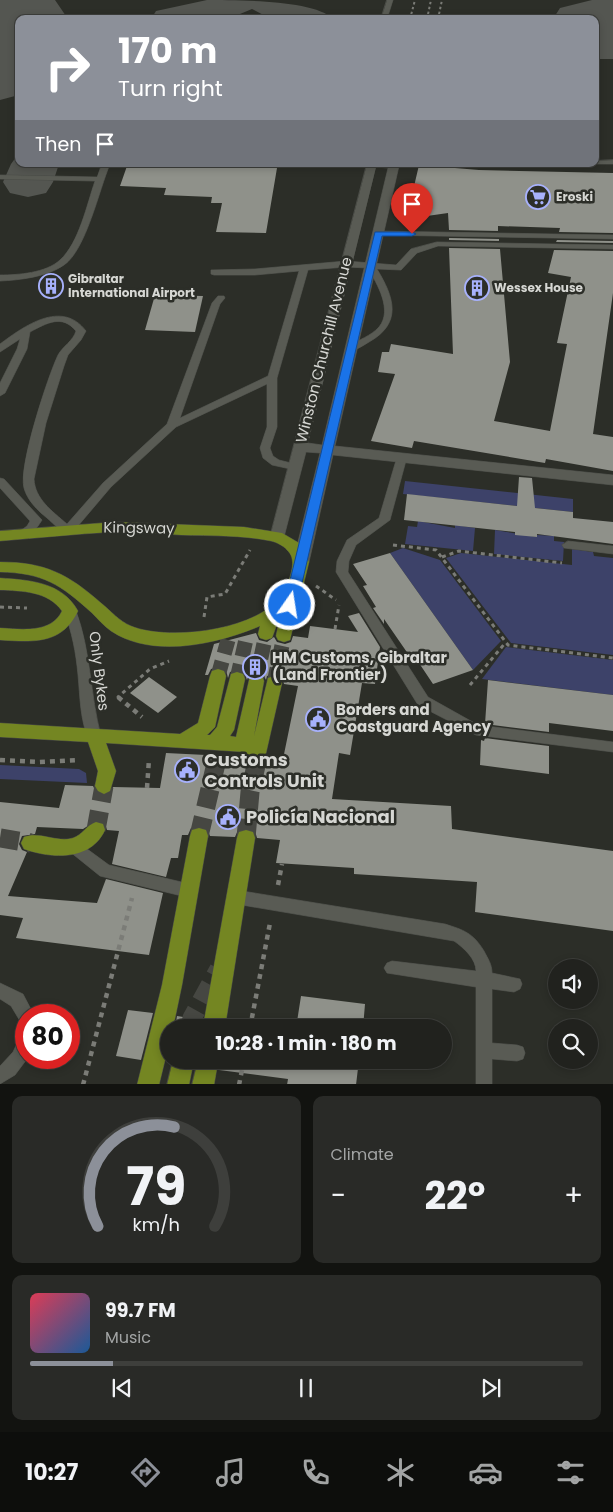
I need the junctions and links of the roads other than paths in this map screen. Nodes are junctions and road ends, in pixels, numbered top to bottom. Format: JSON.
{"nodes":[{"id":1,"x":390,"y":0,"type":"edge"},
{"id":2,"x":385,"y":15,"type":"edge"},
{"id":3,"x":613,"y":162,"type":"edge"},
{"id":4,"x":599,"y":163,"type":"edge"},
{"id":5,"x":105,"y":167,"type":"edge"},
{"id":6,"x":371,"y":167,"type":"edge"},
{"id":7,"x":394,"y":167,"type":"edge"},
{"id":8,"x":0,"y":176,"type":"edge"},
{"id":9,"x":100,"y":179,"type":"junction"},
{"id":10,"x":378,"y":233,"type":"junction"},
{"id":11,"x":613,"y":236,"type":"edge"},
{"id":12,"x":613,"y":247,"type":"edge"},
{"id":13,"x":346,"y":264,"type":"junction"},
{"id":14,"x":371,"y":266,"type":"junction"},
{"id":15,"x":304,"y":269,"type":"junction"},
{"id":16,"x":214,"y":272,"type":"dead end"},
{"id":17,"x":0,"y":278,"type":"edge"},
{"id":18,"x":221,"y":298,"type":"dead end"},
{"id":19,"x":26,"y":332,"type":"junction"},
{"id":20,"x":352,"y":348,"type":"junction"},
{"id":21,"x":0,"y":349,"type":"edge"},
{"id":22,"x":272,"y":378,"type":"junction"},
{"id":23,"x":0,"y":393,"type":"edge"},
{"id":24,"x":172,"y":425,"type":"junction"},
{"id":25,"x":300,"y":447,"type":"junction"},
{"id":26,"x":328,"y":450,"type":"junction"},
{"id":27,"x":402,"y":457,"type":"junction"},
{"id":28,"x":295,"y":467,"type":"junction"},
{"id":29,"x":613,"y":480,"type":"edge"},
{"id":30,"x":0,"y":481,"type":"edge"},
{"id":31,"x":4,"y":489,"type":"edge"},
{"id":32,"x":68,"y":530,"type":"junction"},
{"id":33,"x":22,"y":534,"type":"junction"},
{"id":34,"x":0,"y":536,"type":"edge"},
{"id":35,"x":277,"y":537,"type":"junction"},
{"id":36,"x":568,"y":545,"type":"road end"},
{"id":37,"x":613,"y":550,"type":"edge"},
{"id":38,"x":302,"y":562,"type":"junction"},
{"id":39,"x":0,"y":567,"type":"edge"},
{"id":40,"x":0,"y":584,"type":"edge"},
{"id":41,"x":292,"y":594,"type":"junction"},
{"id":42,"x":70,"y":611,"type":"junction"},
{"id":43,"x":271,"y":614,"type":"junction"},
{"id":44,"x":0,"y":634,"type":"edge"},
{"id":45,"x":266,"y":634,"type":"tunnel mouth"},
{"id":46,"x":284,"y":636,"type":"tunnel mouth"},
{"id":47,"x":218,"y":676,"type":"tunnel mouth"},
{"id":48,"x":237,"y":679,"type":"tunnel mouth"},
{"id":49,"x":256,"y":681,"type":"tunnel mouth"},
{"id":50,"x":274,"y":683,"type":"tunnel mouth"},
{"id":51,"x":0,"y":730,"type":"edge"},
{"id":52,"x":94,"y":736,"type":"junction"},
{"id":53,"x":180,"y":742,"type":"junction"},
{"id":54,"x":613,"y":747,"type":"edge"},
{"id":55,"x":257,"y":748,"type":"junction"},
{"id":56,"x":216,"y":749,"type":"junction"},
{"id":57,"x":104,"y":786,"type":"tunnel mouth"},
{"id":58,"x":96,"y":830,"type":"tunnel mouth"},
{"id":59,"x":199,"y":836,"type":"tunnel mouth"},
{"id":60,"x":246,"y":838,"type":"tunnel mouth"},
{"id":61,"x":31,"y":843,"type":"tunnel mouth"},
{"id":62,"x":74,"y":847,"type":"junction"},
{"id":63,"x":190,"y":891,"type":"junction"},
{"id":64,"x":236,"y":897,"type":"junction"},
{"id":65,"x":392,"y":968,"type":"dead end"},
{"id":66,"x":486,"y":980,"type":"junction"},
{"id":67,"x":514,"y":984,"type":"dead end"},
{"id":68,"x":0,"y":991,"type":"edge"},
{"id":69,"x":19,"y":1004,"type":"edge"},
{"id":70,"x":215,"y":1019,"type":"edge"},
{"id":71,"x":484,"y":1050,"type":"junction"},
{"id":72,"x":517,"y":1053,"type":"dead end"},
{"id":73,"x":15,"y":1064,"type":"edge"},
{"id":74,"x":0,"y":1076,"type":"edge"},
{"id":75,"x":148,"y":1084,"type":"edge"},
{"id":76,"x":484,"y":1084,"type":"edge"}],
"edges":[{"from":1,"to":2,"type":"lane"},
{"from":3,"to":4,"type":"lane"},
{"from":5,"to":9,"type":"lane"},
{"from":6,"to":13,"type":"street","name":"Winston Churchill Avenue"},
{"from":7,"to":10,"type":"street","name":"Winston Churchill Avenue"},
{"from":8,"to":9,"type":"lane"},
{"from":9,"to":17,"type":"lane"},
{"from":10,"to":11,"type":"lane"},
{"from":10,"to":14,"type":"street","name":"Winston Churchill Avenue"},
{"from":12,"to":14,"type":"lane"},
{"from":13,"to":14,"type":"lane"},
{"from":13,"to":15,"type":"lane"},
{"from":13,"to":25,"type":"street","name":"Winston Churchill Avenue"},
{"from":14,"to":20,"type":"street","name":"Winston Churchill Avenue"},
{"from":14,"to":20,"type":"lane"},
{"from":15,"to":16,"type":"lane"},
{"from":15,"to":22,"type":"lane"},
{"from":18,"to":24,"type":"lane"},
{"from":19,"to":21,"type":"lane"},
{"from":19,"to":23,"type":"lane"},
{"from":19,"to":32,"type":"lane"},
{"from":20,"to":26,"type":"street","name":"Winston Churchill Avenue"},
{"from":22,"to":24,"type":"lane"},
{"from":22,"to":28,"type":"lane"},
{"from":24,"to":32,"type":"lane"},
{"from":25,"to":26,"type":"street"},
{"from":25,"to":28,"type":"street","name":"Winston Churchill Avenue"},
{"from":26,"to":27,"type":"street"},
{"from":26,"to":38,"type":"street","name":"Winston Churchill Avenue"},
{"from":27,"to":29,"type":"street"},
{"from":27,"to":54,"type":"lane"},
{"from":28,"to":35,"type":"street","name":"Winston Churchill Avenue"},
{"from":30,"to":31,"type":"lane"},
{"from":31,"to":33,"type":"lane"},
{"from":32,"to":33,"type":"highway","name":"Kingsway"},
{"from":32,"to":35,"type":"highway","name":"Kingsway"},
{"from":33,"to":34,"type":"highway","name":"Kingsway"},
{"from":35,"to":38,"type":"highway"},
{"from":36,"to":37,"type":"lane"},
{"from":38,"to":41,"type":"highway","name":"Winston Churchill Avenue"},
{"from":39,"to":43,"type":"highway","name":"Winston Churchill Avenue"},
{"from":40,"to":42,"type":"highway"},
{"from":41,"to":43,"type":"highway","name":"Winston Churchill Avenue"},
{"from":41,"to":46,"type":"highway"},
{"from":42,"to":44,"type":"highway"},
{"from":42,"to":52,"type":"lane","name":"Only Bykes"},
{"from":43,"to":45,"type":"highway"},
{"from":47,"to":53,"type":"highway"},
{"from":48,"to":56,"type":"highway"},
{"from":49,"to":55,"type":"highway"},
{"from":50,"to":55,"type":"highway"},
{"from":51,"to":52,"type":"highway"},
{"from":52,"to":53,"type":"highway"},
{"from":52,"to":57,"type":"highway"},
{"from":53,"to":56,"type":"highway"},
{"from":55,"to":56,"type":"highway"},
{"from":58,"to":62,"type":"highway"},
{"from":59,"to":63,"type":"highway"},
{"from":60,"to":64,"type":"highway"},
{"from":61,"to":62,"type":"highway"},
{"from":62,"to":63,"type":"lane"},
{"from":63,"to":75,"type":"highway"},
{"from":64,"to":66,"type":"lane"},
{"from":64,"to":70,"type":"highway"},
{"from":65,"to":66,"type":"lane"},
{"from":66,"to":67,"type":"lane"},
{"from":66,"to":71,"type":"lane"},
{"from":68,"to":69,"type":"lane"},
{"from":71,"to":72,"type":"lane"},
{"from":71,"to":76,"type":"lane"},
{"from":73,"to":74,"type":"lane"}]}
